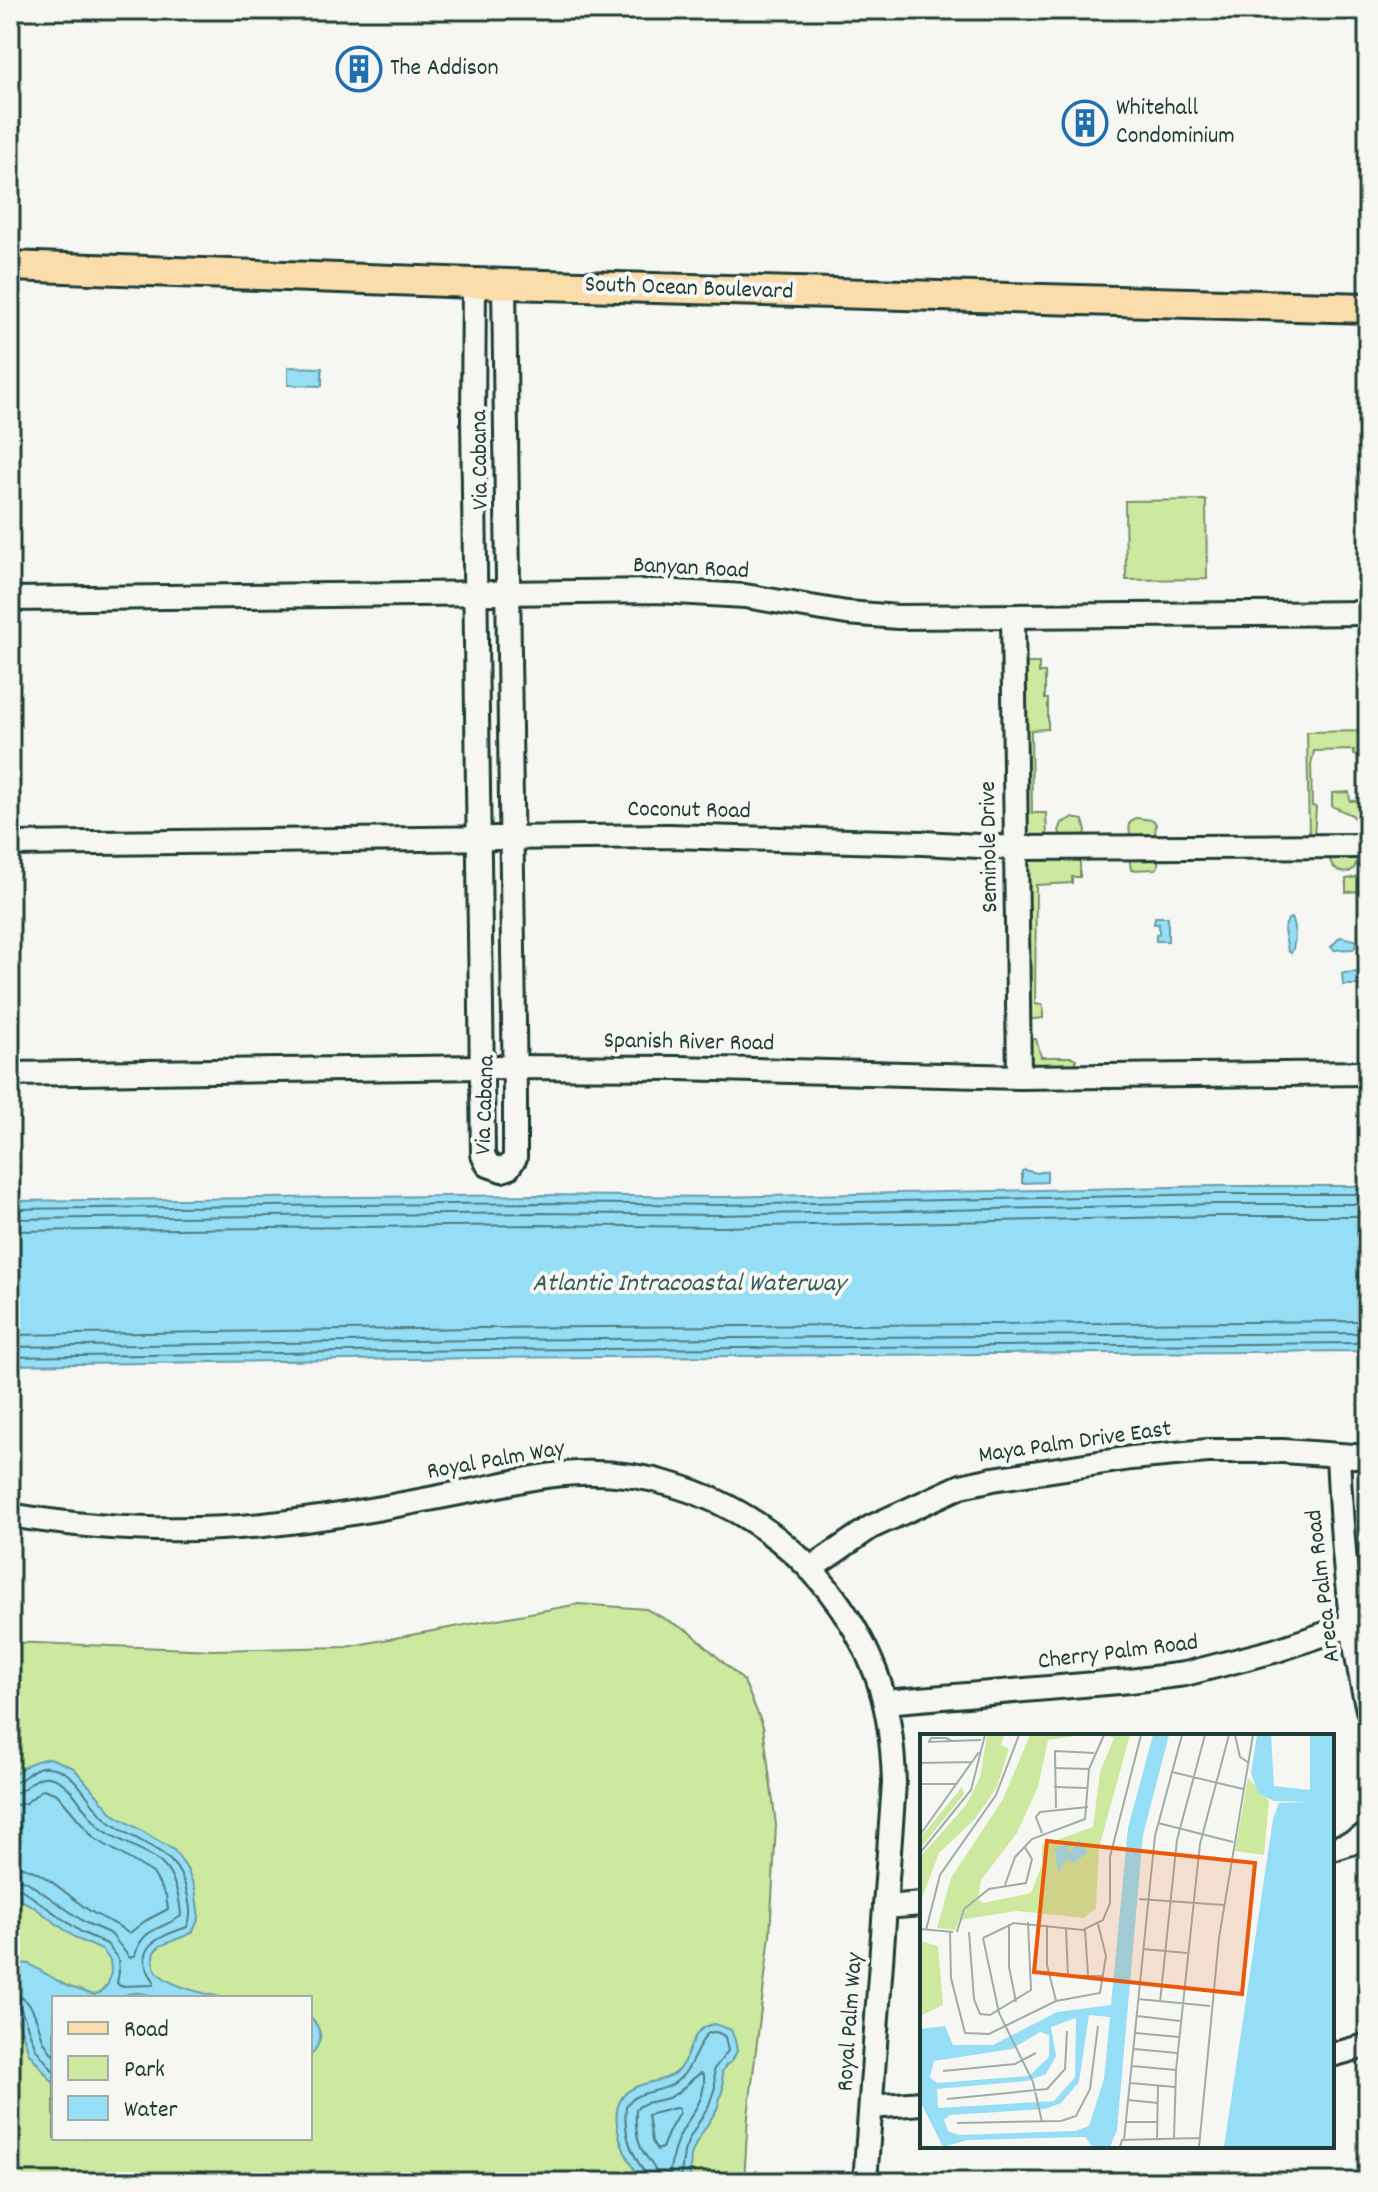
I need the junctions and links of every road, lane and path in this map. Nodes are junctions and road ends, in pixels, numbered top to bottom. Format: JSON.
{"nodes":[{"id":1,"x":10,"y":266,"type":"edge"},
{"id":2,"x":474,"y":283,"type":"junction"},
{"id":3,"x":504,"y":284,"type":"junction"},
{"id":4,"x":1368,"y":308,"type":"edge"},
{"id":5,"x":475,"y":593,"type":"junction"},
{"id":6,"x":508,"y":593,"type":"junction"},
{"id":7,"x":10,"y":599,"type":"edge"},
{"id":8,"x":1368,"y":613,"type":"edge"},
{"id":9,"x":1013,"y":617,"type":"junction"},
{"id":10,"x":479,"y":838,"type":"junction"},
{"id":11,"x":512,"y":838,"type":"junction"},
{"id":12,"x":10,"y":844,"type":"edge"},
{"id":13,"x":1368,"y":846,"type":"edge"},
{"id":14,"x":1016,"y":848,"type":"junction"},
{"id":15,"x":482,"y":1067,"type":"junction"},
{"id":16,"x":514,"y":1068,"type":"junction"},
{"id":17,"x":1368,"y":1073,"type":"edge"},
{"id":18,"x":10,"y":1074,"type":"edge"},
{"id":19,"x":1019,"y":1077,"type":"junction"},
{"id":20,"x":1338,"y":1455,"type":"junction"},
{"id":21,"x":1368,"y":1457,"type":"edge"},
{"id":22,"x":10,"y":1515,"type":"edge"},
{"id":23,"x":810,"y":1569,"type":"junction"},
{"id":24,"x":1352,"y":1625,"type":"junction"},
{"id":25,"x":885,"y":1702,"type":"junction"},
{"id":26,"x":1368,"y":1710,"type":"edge"},
{"id":27,"x":1368,"y":1834,"type":"edge"},
{"id":28,"x":1334,"y":1848,"type":"edge"},
{"id":29,"x":920,"y":1904,"type":"edge"},
{"id":30,"x":885,"y":1907,"type":"junction"},
{"id":31,"x":1368,"y":2045,"type":"edge"},
{"id":32,"x":1334,"y":2054,"type":"edge"},
{"id":33,"x":920,"y":2103,"type":"edge"},
{"id":34,"x":871,"y":2107,"type":"junction"},
{"id":35,"x":865,"y":2182,"type":"edge"}],
"edges":[{"from":1,"to":2,"type":"main road","name":"South Ocean Boulevard"},
{"from":2,"to":3,"type":"main road","name":"South Ocean Boulevard"},
{"from":2,"to":5,"type":"street","name":"Via Cabana"},
{"from":3,"to":4,"type":"main road","name":"South Ocean Boulevard"},
{"from":3,"to":6,"type":"street","name":"Via Cabana"},
{"from":5,"to":6,"type":"street","name":"Banyan Road"},
{"from":5,"to":7,"type":"street","name":"Banyan Road"},
{"from":5,"to":10,"type":"street","name":"Via Cabana"},
{"from":6,"to":9,"type":"street","name":"Banyan Road"},
{"from":6,"to":11,"type":"street","name":"Via Cabana"},
{"from":8,"to":9,"type":"street","name":"Banyan Road"},
{"from":9,"to":14,"type":"street","name":"Seminole Drive"},
{"from":10,"to":11,"type":"street","name":"Coconut Road"},
{"from":10,"to":12,"type":"street","name":"Coconut Road"},
{"from":10,"to":15,"type":"street","name":"Via Cabana"},
{"from":11,"to":14,"type":"street","name":"Coconut Road"},
{"from":11,"to":16,"type":"street","name":"Via Cabana"},
{"from":13,"to":14,"type":"street","name":"Coconut Road"},
{"from":14,"to":19,"type":"street","name":"Seminole Drive"},
{"from":15,"to":16,"type":"street","name":"Spanish River Road"},
{"from":15,"to":16,"type":"street","name":"Via Cabana"},
{"from":15,"to":18,"type":"street","name":"Spanish River Road"},
{"from":16,"to":19,"type":"street","name":"Spanish River Road"},
{"from":17,"to":19,"type":"street","name":"Spanish River Road"},
{"from":20,"to":21,"type":"street","name":"Maya Palm Drive East"},
{"from":20,"to":23,"type":"street","name":"Maya Palm Drive East"},
{"from":20,"to":24,"type":"street","name":"Areca Palm Road"},
{"from":22,"to":23,"type":"street","name":"Royal Palm Way"},
{"from":23,"to":25,"type":"street","name":"Royal Palm Way"},
{"from":24,"to":25,"type":"street","name":"Cherry Palm Road"},
{"from":24,"to":26,"type":"street","name":"Areca Palm Road"},
{"from":25,"to":30,"type":"street","name":"Royal Palm Way"},
{"from":27,"to":28,"type":"street"},
{"from":29,"to":30,"type":"street"},
{"from":30,"to":34,"type":"street","name":"Royal Palm Way"},
{"from":31,"to":32,"type":"street"},
{"from":33,"to":34,"type":"street"},
{"from":34,"to":35,"type":"street","name":"Royal Palm Way"}]}
